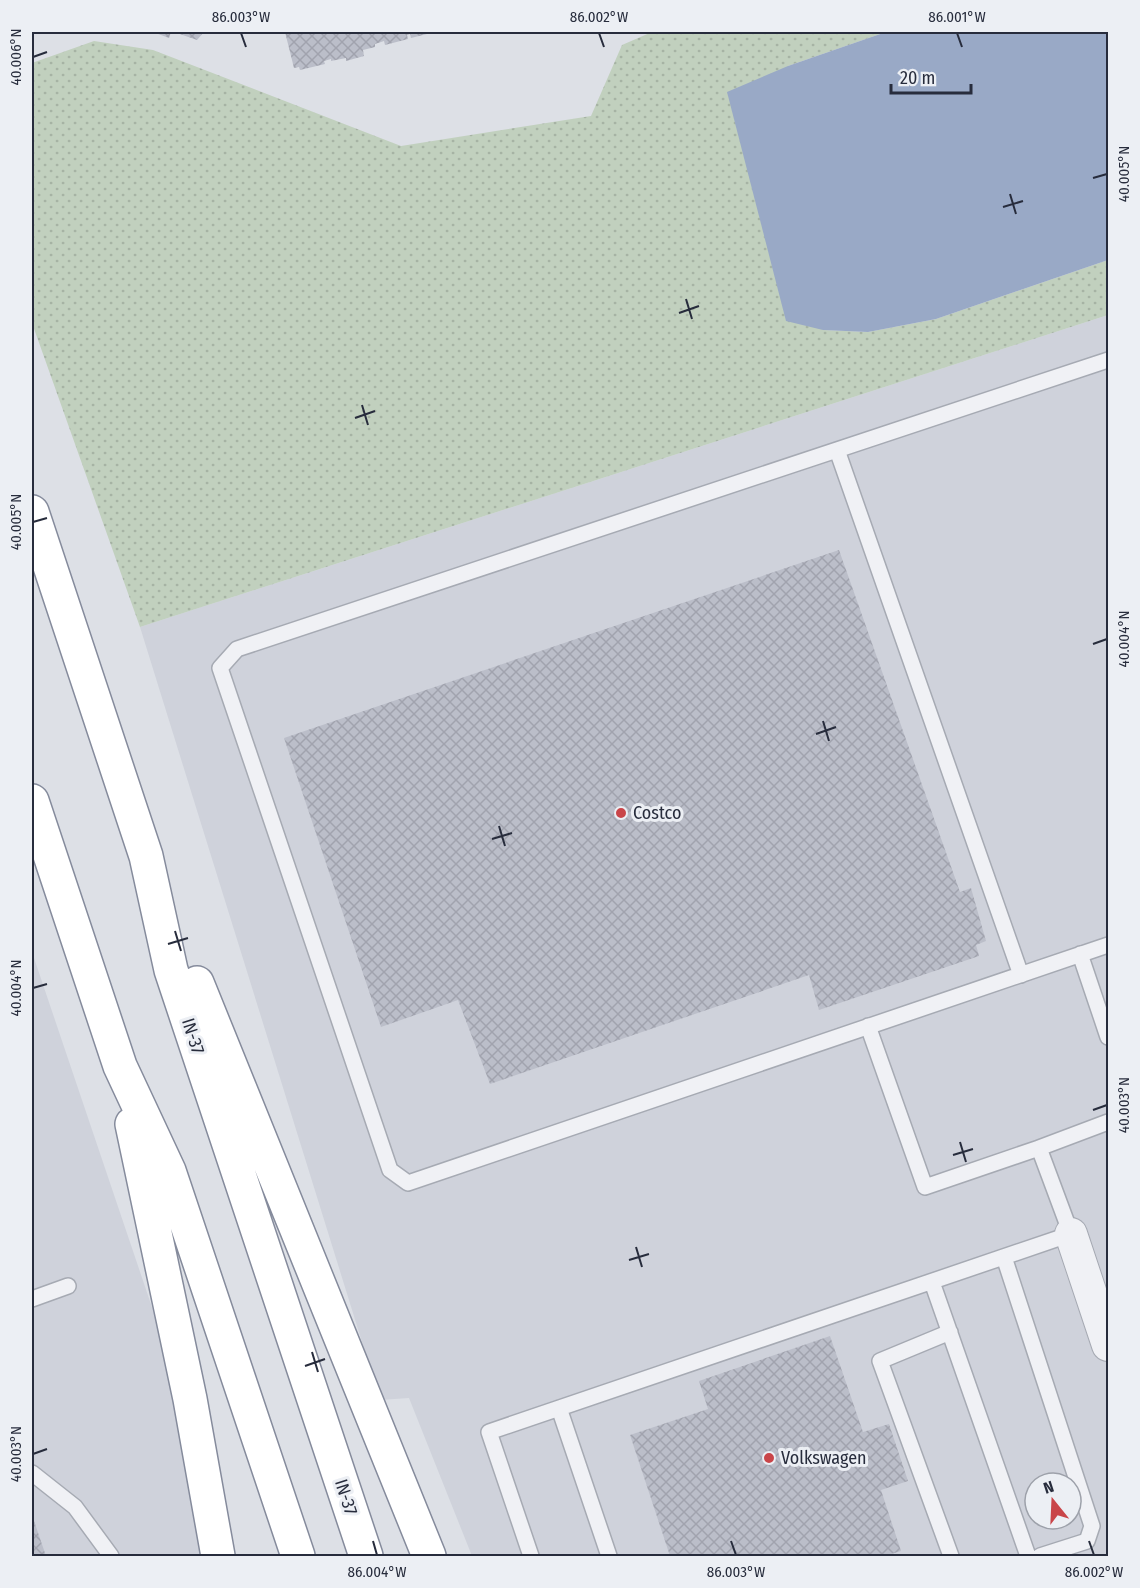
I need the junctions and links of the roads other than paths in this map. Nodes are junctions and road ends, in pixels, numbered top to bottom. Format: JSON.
{"nodes":[{"id":1,"x":1108,"y":360,"type":"edge"},
{"id":2,"x":837,"y":450,"type":"junction"},
{"id":3,"x":32,"y":512,"type":"edge"},
{"id":4,"x":32,"y":801,"type":"edge"},
{"id":5,"x":146,"y":856,"type":"junction"},
{"id":6,"x":1108,"y":945,"type":"edge"},
{"id":7,"x":1080,"y":954,"type":"junction"},
{"id":8,"x":1021,"y":975,"type":"junction"},
{"id":9,"x":868,"y":1026,"type":"junction"},
{"id":10,"x":1108,"y":1036,"type":"edge"},
{"id":11,"x":120,"y":1066,"type":"junction"},
{"id":12,"x":1108,"y":1122,"type":"edge"},
{"id":13,"x":1039,"y":1148,"type":"junction"},
{"id":14,"x":1071,"y":1234,"type":"junction"},
{"id":15,"x":1004,"y":1257,"type":"junction"},
{"id":16,"x":932,"y":1282,"type":"junction"},
{"id":17,"x":68,"y":1286,"type":"dead end"},
{"id":18,"x":32,"y":1299,"type":"edge"},
{"id":19,"x":950,"y":1332,"type":"junction"},
{"id":20,"x":1108,"y":1345,"type":"edge"},
{"id":21,"x":559,"y":1408,"type":"junction"},
{"id":22,"x":32,"y":1473,"type":"edge"},
{"id":23,"x":111,"y":1557,"type":"edge"},
{"id":24,"x":218,"y":1557,"type":"edge"},
{"id":25,"x":298,"y":1557,"type":"edge"},
{"id":26,"x":366,"y":1557,"type":"edge"},
{"id":27,"x":429,"y":1557,"type":"edge"},
{"id":28,"x":531,"y":1557,"type":"edge"},
{"id":29,"x":609,"y":1557,"type":"edge"},
{"id":30,"x":951,"y":1557,"type":"edge"},
{"id":31,"x":1028,"y":1557,"type":"edge"},
{"id":32,"x":1040,"y":1557,"type":"edge"}],
"edges":[{"from":1,"to":2,"type":"lane"},
{"from":2,"to":8,"type":"lane"},
{"from":2,"to":9,"type":"lane"},
{"from":3,"to":5,"type":"highway","name":"IN-37"},
{"from":4,"to":11,"type":"highway"},
{"from":5,"to":26,"type":"highway","name":"IN-37"},
{"from":5,"to":27,"type":"highway"},
{"from":6,"to":7,"type":"lane"},
{"from":7,"to":8,"type":"lane"},
{"from":7,"to":10,"type":"lane"},
{"from":8,"to":9,"type":"lane"},
{"from":9,"to":13,"type":"lane"},
{"from":11,"to":24,"type":"highway"},
{"from":11,"to":25,"type":"highway"},
{"from":12,"to":13,"type":"lane"},
{"from":13,"to":14,"type":"lane"},
{"from":14,"to":15,"type":"lane"},
{"from":14,"to":20,"type":"street"},
{"from":15,"to":16,"type":"lane"},
{"from":15,"to":32,"type":"lane"},
{"from":16,"to":19,"type":"lane"},
{"from":16,"to":21,"type":"lane"},
{"from":17,"to":18,"type":"lane"},
{"from":19,"to":30,"type":"lane"},
{"from":19,"to":31,"type":"lane"},
{"from":21,"to":28,"type":"lane"},
{"from":21,"to":29,"type":"lane"},
{"from":22,"to":23,"type":"lane"}]}
